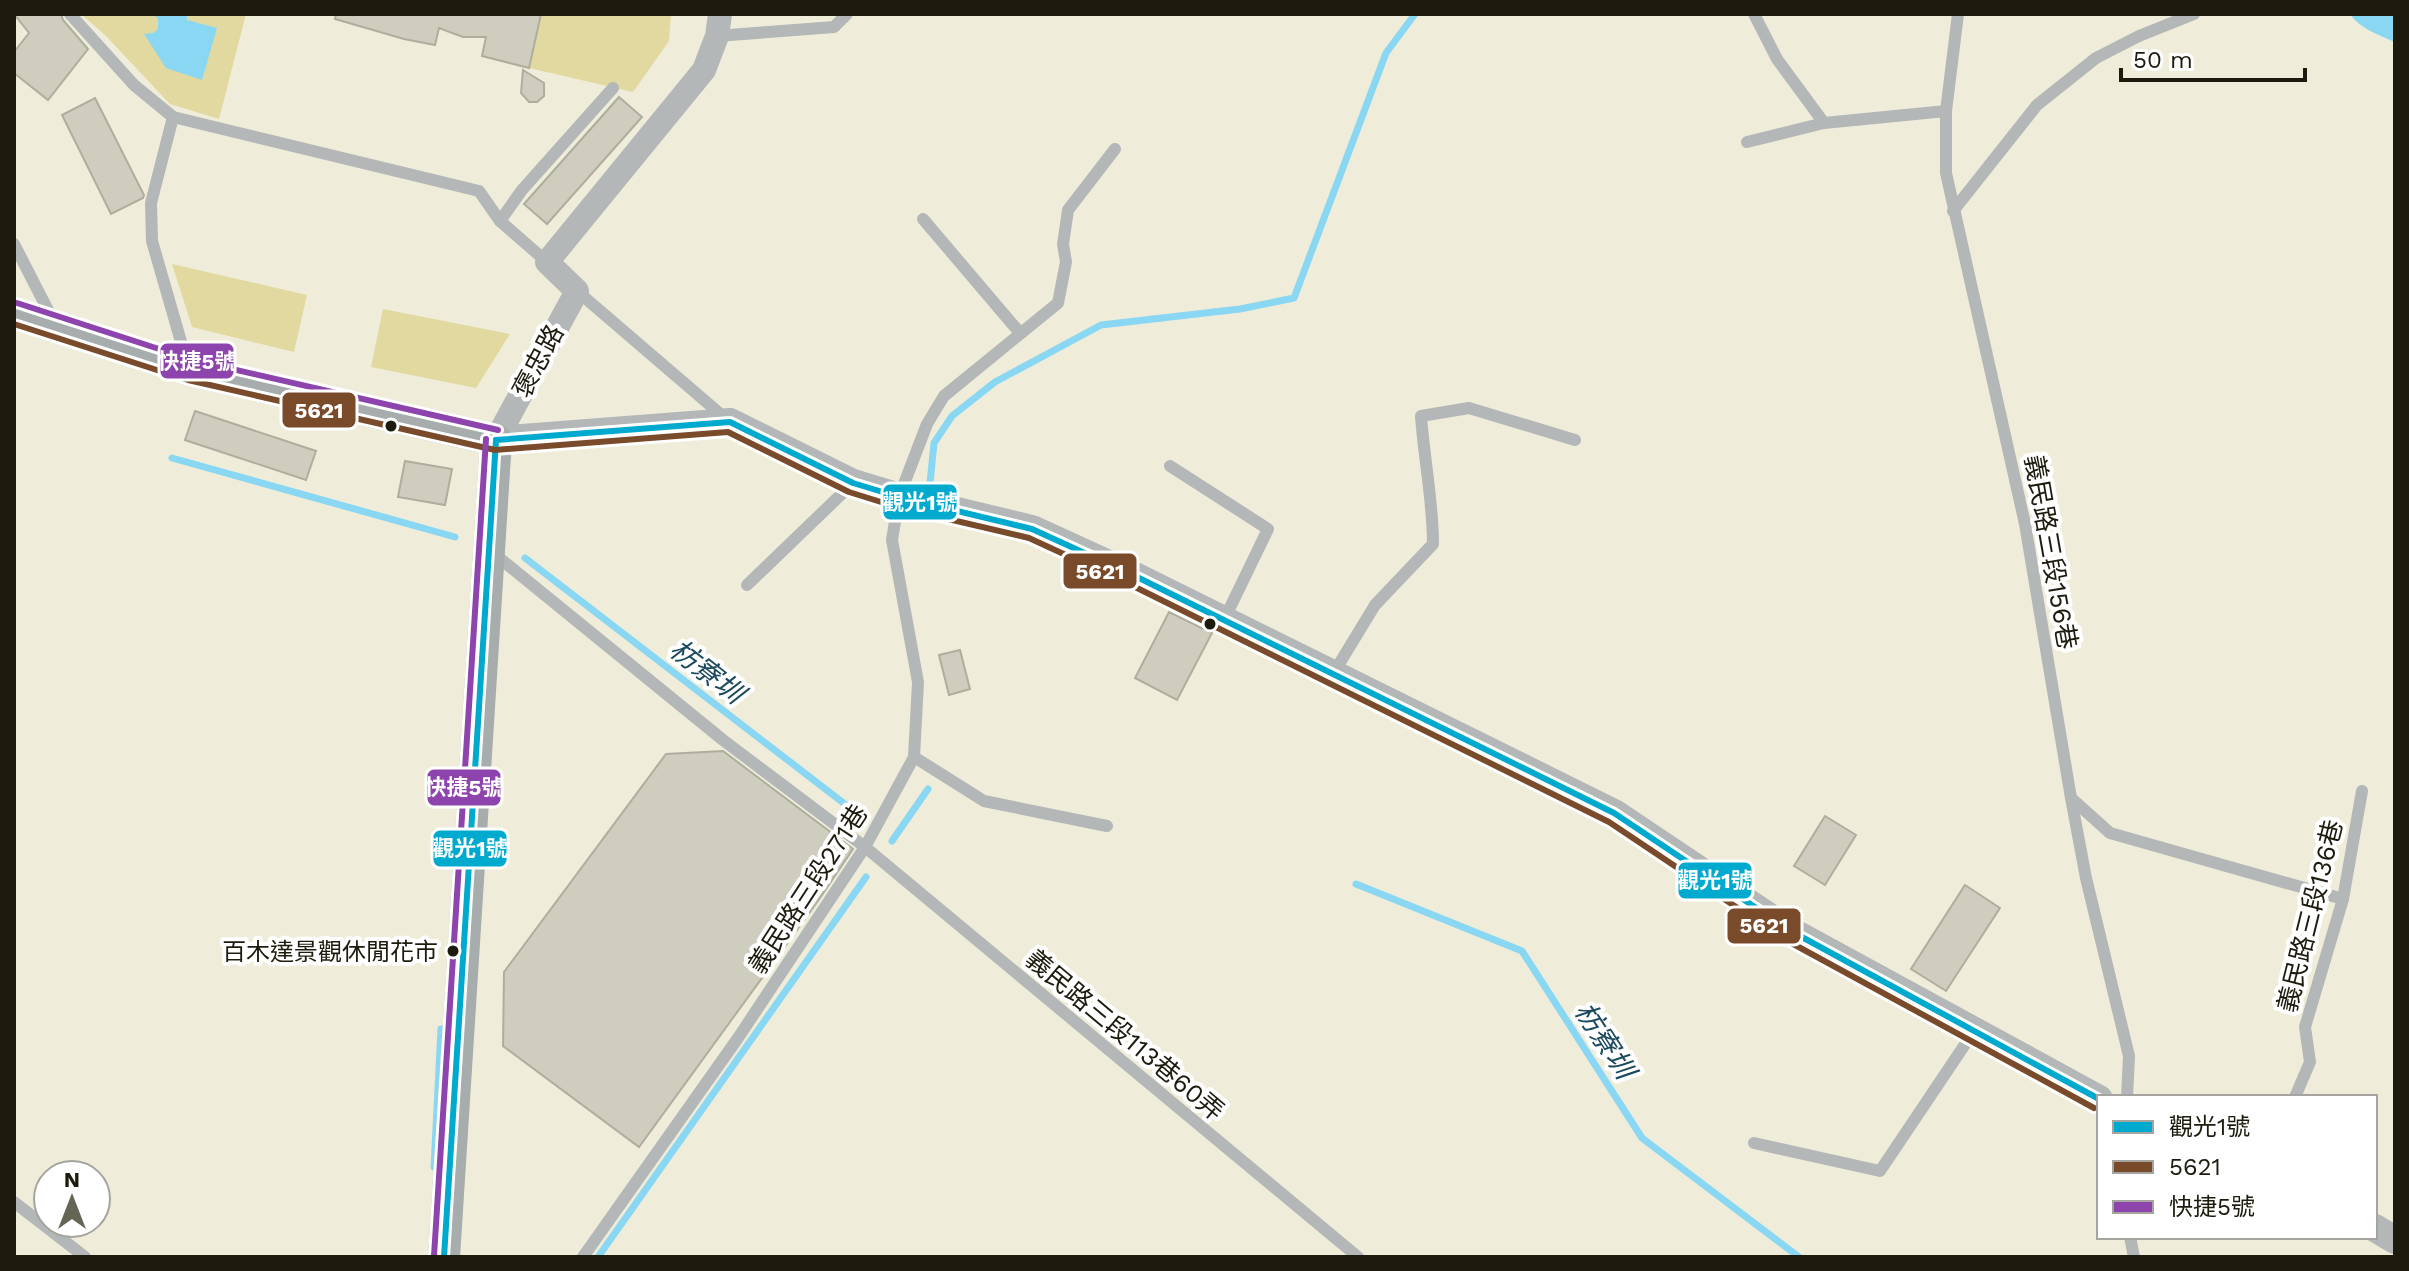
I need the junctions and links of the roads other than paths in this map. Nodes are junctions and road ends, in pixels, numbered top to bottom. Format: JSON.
{"nodes":[{"id":1,"x":70,"y":14,"type":"edge"},
{"id":2,"x":847,"y":14,"type":"edge"},
{"id":3,"x":1754,"y":14,"type":"edge"},
{"id":4,"x":1958,"y":14,"type":"edge"},
{"id":5,"x":2194,"y":14,"type":"edge"},
{"id":6,"x":719,"y":25,"type":"edge"},
{"id":7,"x":613,"y":88,"type":"dead end"},
{"id":8,"x":1946,"y":111,"type":"junction"},
{"id":9,"x":173,"y":117,"type":"junction"},
{"id":10,"x":1824,"y":123,"type":"junction"},
{"id":11,"x":1747,"y":142,"type":"dead end"},
{"id":12,"x":1115,"y":149,"type":"dead end"},
{"id":13,"x":1953,"y":211,"type":"junction"},
{"id":14,"x":923,"y":219,"type":"dead end"},
{"id":15,"x":500,"y":221,"type":"junction"},
{"id":16,"x":14,"y":244,"type":"edge"},
{"id":17,"x":547,"y":262,"type":"junction"},
{"id":18,"x":577,"y":291,"type":"junction"},
{"id":19,"x":14,"y":313,"type":"edge"},
{"id":20,"x":57,"y":328,"type":"junction"},
{"id":21,"x":1020,"y":333,"type":"junction"},
{"id":22,"x":190,"y":370,"type":"junction"},
{"id":23,"x":730,"y":422,"type":"junction"},
{"id":24,"x":496,"y":440,"type":"junction"},
{"id":25,"x":1575,"y":440,"type":"dead end"},
{"id":26,"x":1170,"y":466,"type":"dead end"},
{"id":27,"x":853,"y":483,"type":"junction"},
{"id":28,"x":899,"y":497,"type":"junction"},
{"id":29,"x":490,"y":550,"type":"junction"},
{"id":30,"x":747,"y":585,"type":"dead end"},
{"id":31,"x":1224,"y":620,"type":"junction"},
{"id":32,"x":1333,"y":674,"type":"junction"},
{"id":33,"x":914,"y":757,"type":"junction"},
{"id":34,"x":2362,"y":791,"type":"dead end"},
{"id":35,"x":2071,"y":798,"type":"junction"},
{"id":36,"x":1107,"y":826,"type":"dead end"},
{"id":37,"x":865,"y":847,"type":"junction"},
{"id":38,"x":2343,"y":899,"type":"junction"},
{"id":39,"x":1974,"y":1031,"type":"junction"},
{"id":40,"x":2127,"y":1095,"type":"edge"},
{"id":41,"x":2296,"y":1095,"type":"edge"},
{"id":42,"x":2097,"y":1098,"type":"edge"},
{"id":43,"x":1754,"y":1143,"type":"dead end"},
{"id":44,"x":14,"y":1202,"type":"edge"},
{"id":45,"x":2377,"y":1229,"type":"edge"},
{"id":46,"x":2395,"y":1240,"type":"edge"},
{"id":47,"x":85,"y":1257,"type":"edge"},
{"id":48,"x":444,"y":1257,"type":"edge"},
{"id":49,"x":583,"y":1257,"type":"edge"},
{"id":50,"x":1358,"y":1257,"type":"edge"}],
"edges":[{"from":1,"to":9,"type":"lane"},
{"from":2,"to":6,"type":"lane"},
{"from":3,"to":10,"type":"lane"},
{"from":4,"to":8,"type":"lane","name":"義民路三段156巷"},
{"from":5,"to":13,"type":"lane"},
{"from":6,"to":17,"type":"street"},
{"from":7,"to":15,"type":"lane"},
{"from":8,"to":10,"type":"lane"},
{"from":8,"to":13,"type":"lane","name":"義民路三段156巷"},
{"from":9,"to":15,"type":"lane"},
{"from":9,"to":22,"type":"lane"},
{"from":10,"to":11,"type":"lane"},
{"from":12,"to":21,"type":"lane","name":"義民路三段271巷"},
{"from":13,"to":35,"type":"lane","name":"義民路三段156巷"},
{"from":14,"to":21,"type":"lane"},
{"from":15,"to":17,"type":"lane"},
{"from":16,"to":20,"type":"lane"},
{"from":17,"to":18,"type":"street"},
{"from":18,"to":23,"type":"lane"},
{"from":18,"to":24,"type":"street","name":"褒忠路"},
{"from":19,"to":20,"type":"main road"},
{"from":20,"to":22,"type":"main road"},
{"from":21,"to":28,"type":"lane","name":"義民路三段271巷"},
{"from":22,"to":24,"type":"main road"},
{"from":23,"to":24,"type":"street"},
{"from":23,"to":27,"type":"street"},
{"from":24,"to":29,"type":"main road","name":"褒忠路"},
{"from":25,"to":32,"type":"lane"},
{"from":26,"to":31,"type":"lane"},
{"from":27,"to":28,"type":"street"},
{"from":27,"to":30,"type":"lane"},
{"from":28,"to":31,"type":"street"},
{"from":28,"to":33,"type":"lane","name":"義民路三段271巷"},
{"from":29,"to":37,"type":"lane","name":"義民路三段113巷60弄"},
{"from":29,"to":48,"type":"main road","name":"褒忠路"},
{"from":31,"to":32,"type":"street"},
{"from":32,"to":39,"type":"street"},
{"from":33,"to":36,"type":"lane"},
{"from":33,"to":37,"type":"lane","name":"義民路三段271巷"},
{"from":34,"to":38,"type":"lane","name":"義民路三段136巷"},
{"from":35,"to":38,"type":"lane"},
{"from":35,"to":40,"type":"lane","name":"義民路三段156巷"},
{"from":37,"to":49,"type":"lane","name":"義民路三段271巷"},
{"from":37,"to":50,"type":"lane","name":"義民路三段113巷60弄"},
{"from":38,"to":41,"type":"lane","name":"義民路三段136巷"},
{"from":39,"to":42,"type":"street"},
{"from":39,"to":43,"type":"lane"},
{"from":44,"to":47,"type":"lane"},
{"from":45,"to":46,"type":"street"}]}
